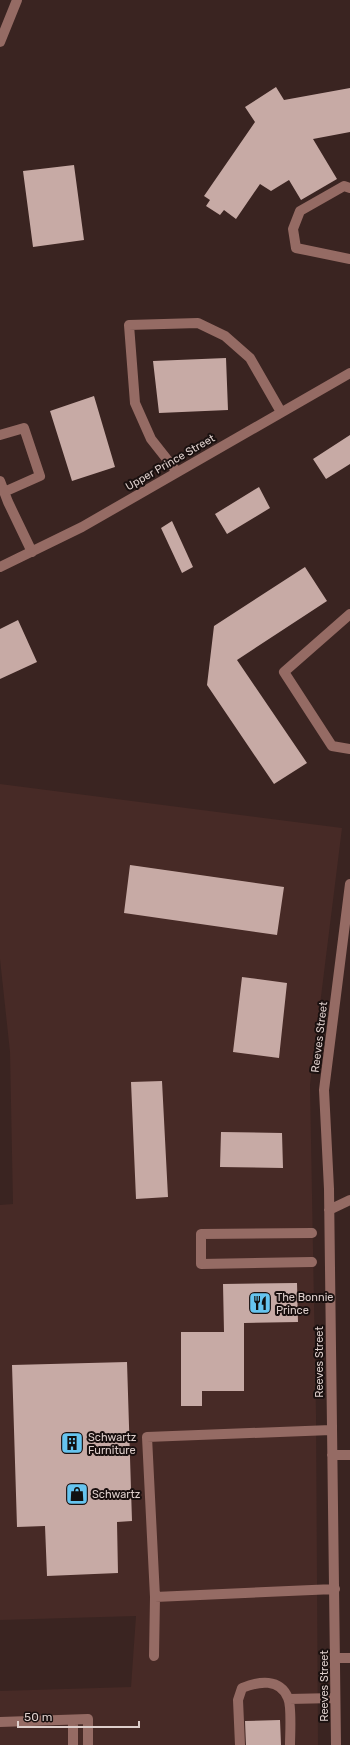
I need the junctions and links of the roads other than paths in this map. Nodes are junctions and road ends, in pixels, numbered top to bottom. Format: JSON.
{"nodes":[{"id":1,"x":17,"y":0,"type":"edge"},
{"id":2,"x":0,"y":42,"type":"edge"},
{"id":3,"x":350,"y":188,"type":"edge"},
{"id":4,"x":350,"y":259,"type":"edge"},
{"id":5,"x":350,"y":373,"type":"edge"},
{"id":6,"x":281,"y":412,"type":"junction"},
{"id":7,"x":0,"y":435,"type":"edge"},
{"id":8,"x":177,"y":472,"type":"junction"},
{"id":9,"x":0,"y":480,"type":"edge"},
{"id":10,"x":4,"y":492,"type":"junction"},
{"id":11,"x":32,"y":552,"type":"junction"},
{"id":12,"x":0,"y":567,"type":"edge"},
{"id":13,"x":350,"y":614,"type":"edge"},
{"id":14,"x":350,"y":749,"type":"edge"},
{"id":15,"x":350,"y":884,"type":"edge"},
{"id":16,"x":347,"y":937,"type":"edge"},
{"id":17,"x":350,"y":1200,"type":"edge"},
{"id":18,"x":329,"y":1210,"type":"junction"},
{"id":19,"x":312,"y":1233,"type":"dead end"},
{"id":20,"x":312,"y":1262,"type":"dead end"},
{"id":21,"x":331,"y":1430,"type":"junction"},
{"id":22,"x":332,"y":1455,"type":"junction"},
{"id":23,"x":350,"y":1455,"type":"edge"},
{"id":24,"x":335,"y":1589,"type":"junction"},
{"id":25,"x":155,"y":1598,"type":"junction"},
{"id":26,"x":154,"y":1656,"type":"dead end"},
{"id":27,"x":335,"y":1658,"type":"junction"},
{"id":28,"x":350,"y":1658,"type":"edge"},
{"id":29,"x":336,"y":1698,"type":"junction"},
{"id":30,"x":289,"y":1699,"type":"junction"},
{"id":31,"x":73,"y":1720,"type":"junction"},
{"id":32,"x":0,"y":1722,"type":"edge"},
{"id":33,"x":73,"y":1745,"type":"edge"},
{"id":34,"x":88,"y":1745,"type":"edge"},
{"id":35,"x":240,"y":1745,"type":"edge"},
{"id":36,"x":290,"y":1745,"type":"edge"},
{"id":37,"x":336,"y":1745,"type":"edge"}],
"edges":[{"from":1,"to":2,"type":"street"},
{"from":3,"to":4,"type":"street"},
{"from":5,"to":6,"type":"street","name":"Upper Prince Street"},
{"from":6,"to":8,"type":"street","name":"Upper Prince Street"},
{"from":6,"to":8,"type":"street"},
{"from":7,"to":10,"type":"street"},
{"from":8,"to":11,"type":"street","name":"Upper Prince Street"},
{"from":9,"to":10,"type":"street"},
{"from":10,"to":11,"type":"street"},
{"from":11,"to":12,"type":"street","name":"Upper Prince Street"},
{"from":13,"to":14,"type":"street"},
{"from":15,"to":16,"type":"street","name":"Reeves Street"},
{"from":16,"to":18,"type":"street","name":"Reeves Street"},
{"from":17,"to":18,"type":"street"},
{"from":18,"to":21,"type":"street","name":"Reeves Street"},
{"from":19,"to":20,"type":"street"},
{"from":21,"to":22,"type":"street","name":"Reeves Street"},
{"from":21,"to":25,"type":"street"},
{"from":22,"to":23,"type":"street"},
{"from":22,"to":24,"type":"street","name":"Reeves Street"},
{"from":24,"to":25,"type":"street"},
{"from":24,"to":27,"type":"street","name":"Reeves Street"},
{"from":25,"to":26,"type":"street"},
{"from":27,"to":28,"type":"street"},
{"from":27,"to":29,"type":"street","name":"Reeves Street"},
{"from":29,"to":30,"type":"street"},
{"from":29,"to":37,"type":"street","name":"Reeves Street"},
{"from":30,"to":35,"type":"street"},
{"from":30,"to":36,"type":"street"},
{"from":31,"to":32,"type":"street"},
{"from":31,"to":33,"type":"street"},
{"from":31,"to":34,"type":"street"}]}
